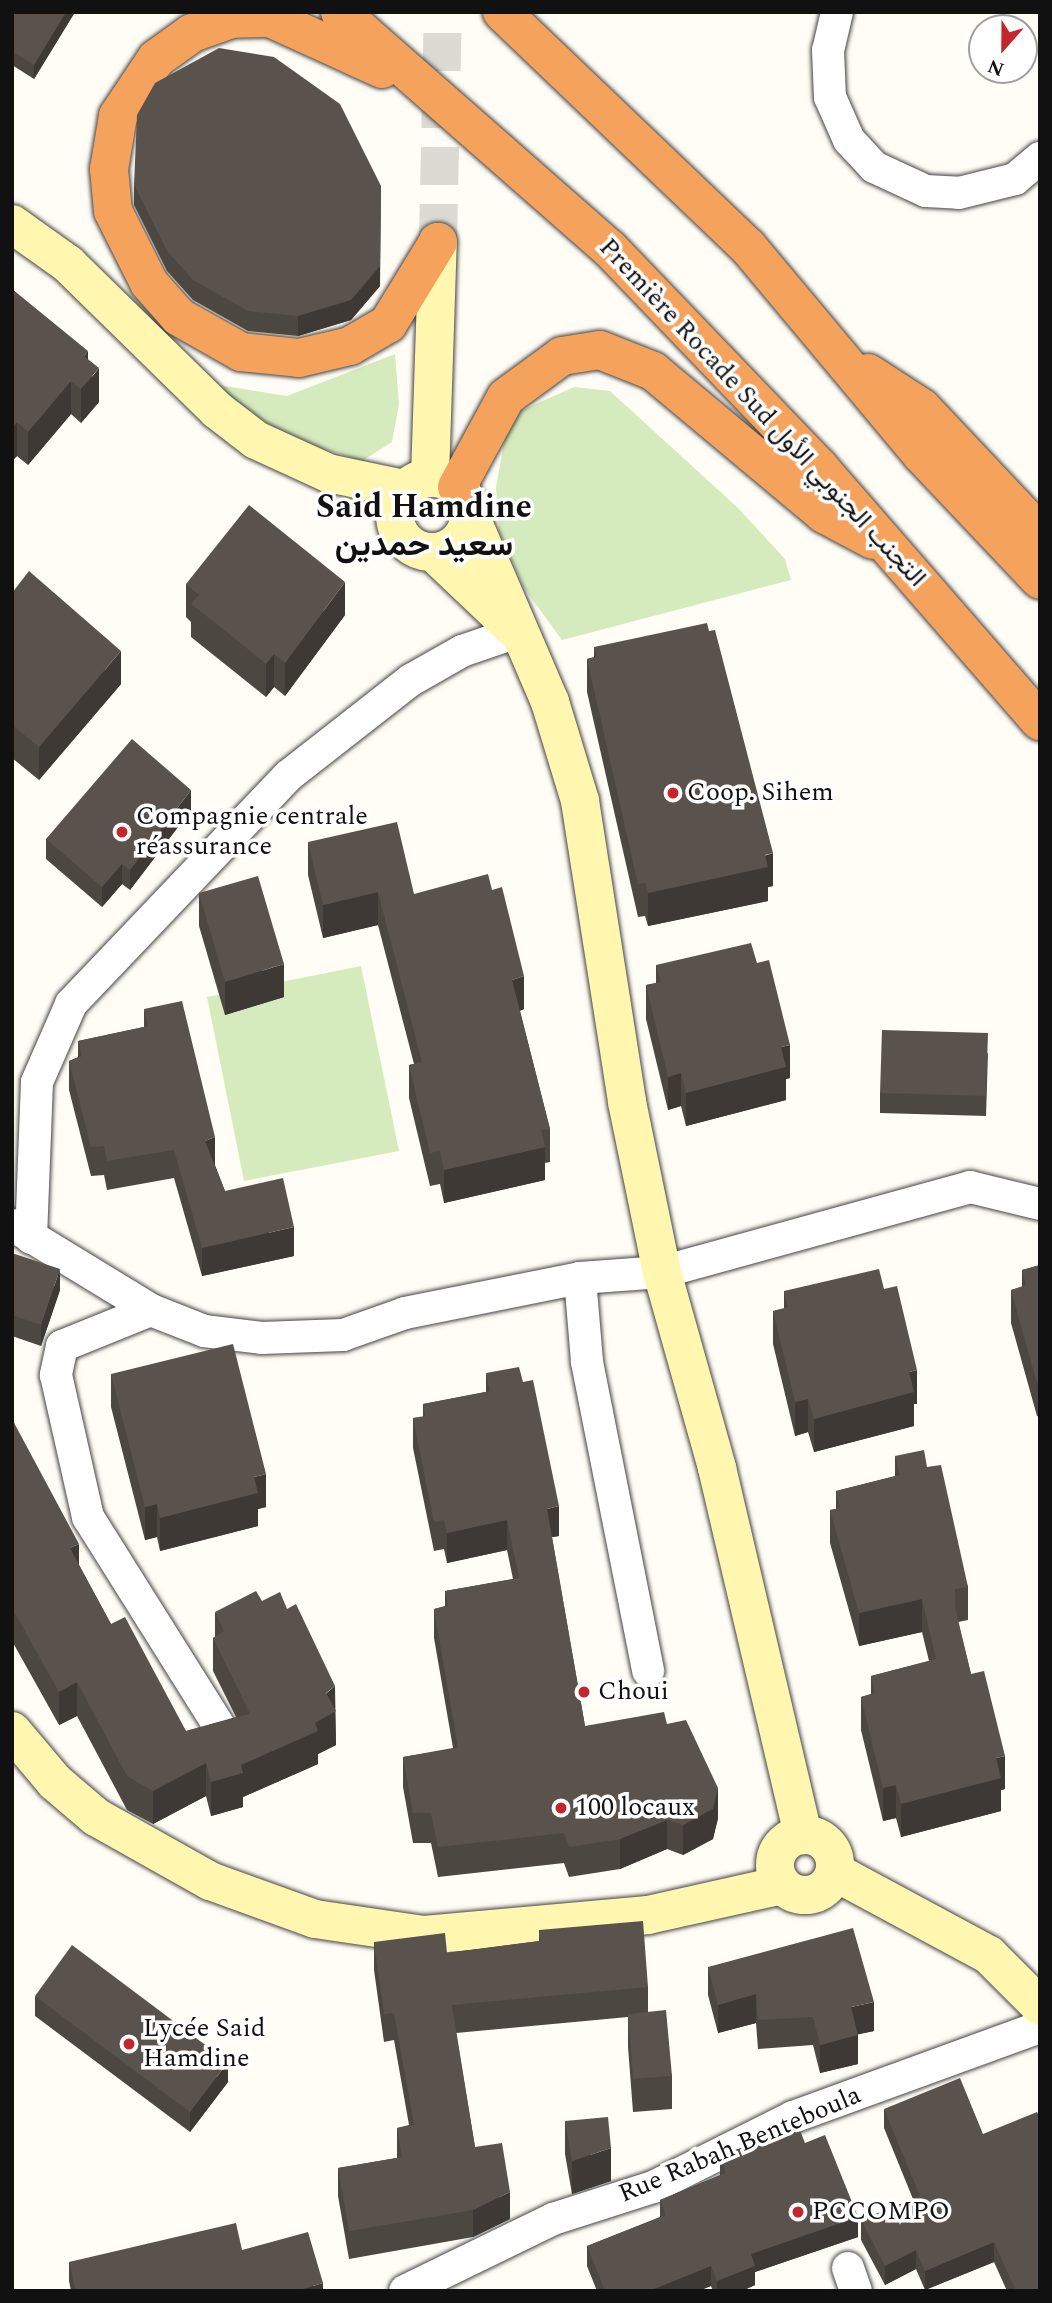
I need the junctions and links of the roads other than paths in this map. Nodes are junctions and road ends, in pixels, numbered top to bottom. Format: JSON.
{"nodes":[{"id":1,"x":340,"y":12,"type":"edge"},
{"id":2,"x":502,"y":12,"type":"edge"},
{"id":3,"x":837,"y":12,"type":"edge"},
{"id":4,"x":427,"y":89,"type":"junction"},
{"id":5,"x":1040,"y":158,"type":"edge"},
{"id":6,"x":12,"y":224,"type":"edge"},
{"id":7,"x":438,"y":242,"type":"joint"},
{"id":8,"x":842,"y":359,"type":"junction"},
{"id":9,"x":328,"y":473,"type":"junction"},
{"id":10,"x":440,"y":492,"type":"junction"},
{"id":11,"x":399,"y":533,"type":"junction"},
{"id":12,"x":1040,"y":533,"type":"edge"},
{"id":13,"x":890,"y":546,"type":"junction"},
{"id":14,"x":433,"y":552,"type":"junction"},
{"id":15,"x":1040,"y":580,"type":"edge"},
{"id":16,"x":517,"y":632,"type":"junction"},
{"id":17,"x":1040,"y":721,"type":"edge"},
{"id":18,"x":1040,"y":1204,"type":"edge"},
{"id":19,"x":21,"y":1231,"type":"edge"},
{"id":20,"x":662,"y":1272,"type":"junction"},
{"id":21,"x":580,"y":1278,"type":"junction"},
{"id":22,"x":151,"y":1310,"type":"junction"},
{"id":23,"x":648,"y":1671,"type":"dead end"},
{"id":24,"x":12,"y":1731,"type":"edge"},
{"id":25,"x":227,"y":1739,"type":"edge"},
{"id":26,"x":803,"y":1835,"type":"junction"},
{"id":27,"x":835,"y":1872,"type":"junction"},
{"id":28,"x":782,"y":1885,"type":"junction"},
{"id":29,"x":1040,"y":2006,"type":"edge"},
{"id":30,"x":1040,"y":2027,"type":"edge"},
{"id":31,"x":405,"y":2291,"type":"edge"}],
"edges":[{"from":1,"to":4,"type":"highway","name":"Première Rocade Sud التجنب الجنوبي الأول"},
{"from":2,"to":8,"type":"highway"},
{"from":3,"to":5,"type":"street"},
{"from":4,"to":7,"type":"highway"},
{"from":4,"to":13,"type":"highway","name":"Première Rocade Sud التجنب الجنوبي الأول"},
{"from":6,"to":9,"type":"main road"},
{"from":7,"to":10,"type":"main road"},
{"from":8,"to":12,"type":"highway"},
{"from":8,"to":15,"type":"highway"},
{"from":9,"to":10,"type":"main road"},
{"from":9,"to":11,"type":"main road"},
{"from":10,"to":11,"type":"main road"},
{"from":10,"to":13,"type":"highway"},
{"from":10,"to":14,"type":"main road"},
{"from":10,"to":16,"type":"main road"},
{"from":11,"to":14,"type":"main road"},
{"from":13,"to":17,"type":"highway","name":"Première Rocade Sud التجنب الجنوبي الأول"},
{"from":14,"to":16,"type":"main road"},
{"from":16,"to":19,"type":"street"},
{"from":16,"to":20,"type":"main road"},
{"from":18,"to":20,"type":"street"},
{"from":19,"to":22,"type":"street"},
{"from":20,"to":21,"type":"street"},
{"from":20,"to":26,"type":"main road"},
{"from":21,"to":22,"type":"street"},
{"from":21,"to":23,"type":"street"},
{"from":22,"to":25,"type":"street"},
{"from":24,"to":28,"type":"main road"},
{"from":26,"to":27,"type":"main road"},
{"from":26,"to":28,"type":"main road"},
{"from":27,"to":28,"type":"main road"},
{"from":27,"to":29,"type":"main road"},
{"from":30,"to":31,"type":"street","name":"Rue Rabah Benteboula"}]}
